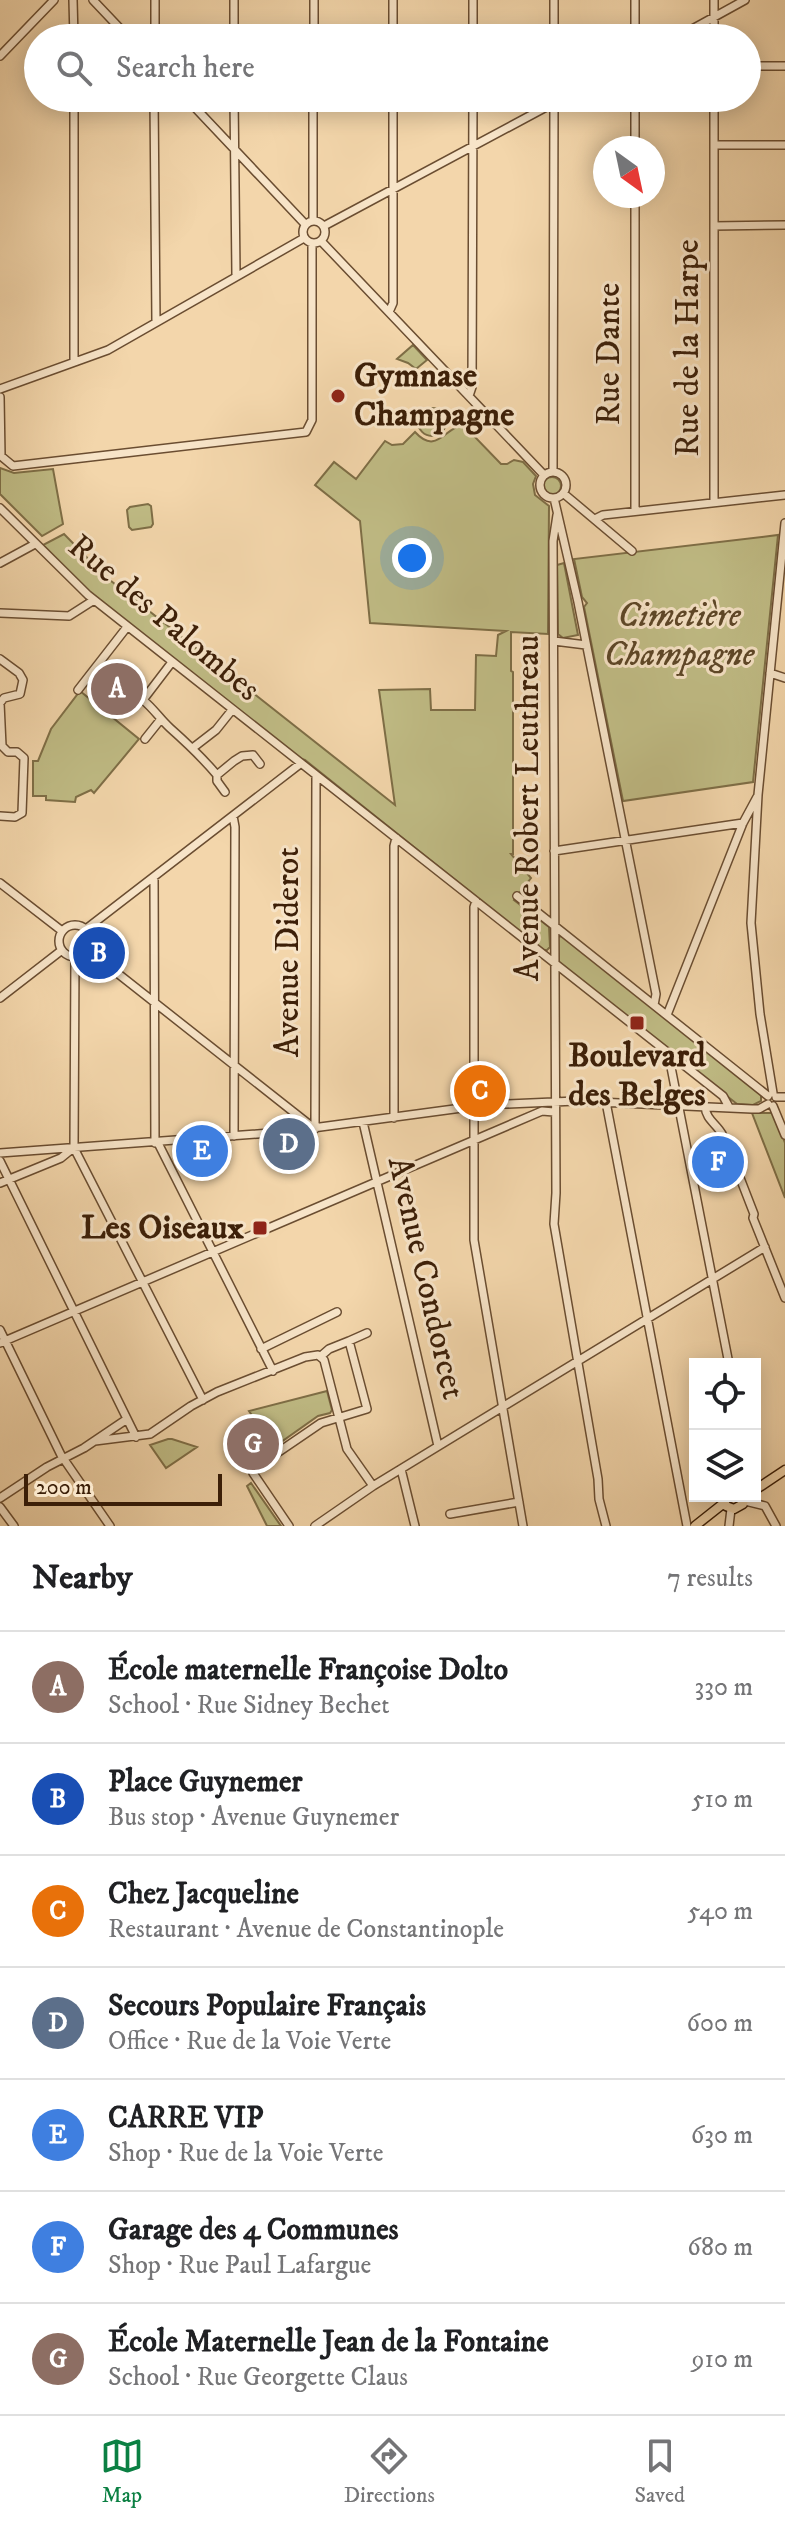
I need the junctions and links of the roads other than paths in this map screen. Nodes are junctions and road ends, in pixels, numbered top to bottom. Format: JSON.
{"nodes":[{"id":1,"x":54,"y":0,"type":"edge"},
{"id":2,"x":73,"y":0,"type":"edge"},
{"id":3,"x":93,"y":0,"type":"edge"},
{"id":4,"x":155,"y":0,"type":"edge"},
{"id":5,"x":234,"y":0,"type":"edge"},
{"id":6,"x":314,"y":0,"type":"edge"},
{"id":7,"x":393,"y":0,"type":"edge"},
{"id":8,"x":473,"y":0,"type":"edge"},
{"id":9,"x":554,"y":0,"type":"edge"},
{"id":10,"x":635,"y":0,"type":"edge"},
{"id":11,"x":714,"y":0,"type":"edge"},
{"id":12,"x":745,"y":0,"type":"edge"},
{"id":13,"x":714,"y":18,"type":"junction"},
{"id":14,"x":31,"y":24,"type":"edge"},
{"id":15,"x":74,"y":24,"type":"edge"},
{"id":16,"x":116,"y":24,"type":"edge"},
{"id":17,"x":155,"y":24,"type":"edge"},
{"id":18,"x":234,"y":24,"type":"edge"},
{"id":19,"x":314,"y":24,"type":"edge"},
{"id":20,"x":393,"y":24,"type":"edge"},
{"id":21,"x":473,"y":24,"type":"edge"},
{"id":22,"x":554,"y":24,"type":"edge"},
{"id":23,"x":635,"y":24,"type":"edge"},
{"id":24,"x":703,"y":24,"type":"edge"},
{"id":25,"x":714,"y":24,"type":"edge"},
{"id":26,"x":24,"y":31,"type":"edge"},
{"id":27,"x":0,"y":56,"type":"edge"},
{"id":28,"x":761,"y":66,"type":"edge"},
{"id":29,"x":785,"y":66,"type":"edge"},
{"id":30,"x":74,"y":112,"type":"edge"},
{"id":31,"x":154,"y":112,"type":"edge"},
{"id":32,"x":199,"y":112,"type":"edge"},
{"id":33,"x":234,"y":112,"type":"edge"},
{"id":34,"x":313,"y":112,"type":"edge"},
{"id":35,"x":393,"y":112,"type":"edge"},
{"id":36,"x":473,"y":112,"type":"edge"},
{"id":37,"x":533,"y":112,"type":"edge"},
{"id":38,"x":554,"y":112,"type":"edge"},
{"id":39,"x":635,"y":112,"type":"edge"},
{"id":40,"x":714,"y":112,"type":"edge"},
{"id":41,"x":635,"y":136,"type":"edge"},
{"id":42,"x":714,"y":145,"type":"junction"},
{"id":43,"x":785,"y":145,"type":"edge"},
{"id":44,"x":473,"y":147,"type":"junction"},
{"id":45,"x":234,"y":148,"type":"junction"},
{"id":46,"x":393,"y":189,"type":"junction"},
{"id":47,"x":635,"y":208,"type":"edge"},
{"id":48,"x":309,"y":222,"type":"junction"},
{"id":49,"x":785,"y":225,"type":"edge"},
{"id":50,"x":324,"y":226,"type":"junction"},
{"id":51,"x":714,"y":226,"type":"junction"},
{"id":52,"x":304,"y":238,"type":"junction"},
{"id":53,"x":321,"y":241,"type":"junction"},
{"id":54,"x":312,"y":244,"type":"junction"},
{"id":55,"x":236,"y":274,"type":"junction"},
{"id":56,"x":389,"y":312,"type":"junction"},
{"id":57,"x":156,"y":322,"type":"junction"},
{"id":58,"x":74,"y":362,"type":"junction"},
{"id":59,"x":0,"y":389,"type":"edge"},
{"id":60,"x":469,"y":396,"type":"junction"},
{"id":61,"x":0,"y":397,"type":"edge"},
{"id":62,"x":553,"y":472,"type":"junction"},
{"id":63,"x":544,"y":475,"type":"junction"},
{"id":64,"x":563,"y":493,"type":"junction"},
{"id":65,"x":785,"y":495,"type":"edge"},
{"id":66,"x":554,"y":498,"type":"junction"},
{"id":67,"x":714,"y":502,"type":"junction"},
{"id":68,"x":0,"y":508,"type":"edge"},
{"id":69,"x":635,"y":511,"type":"junction"},
{"id":70,"x":557,"y":515,"type":"junction"},
{"id":71,"x":595,"y":519,"type":"junction"},
{"id":72,"x":785,"y":523,"type":"edge"},
{"id":73,"x":35,"y":544,"type":"junction"},
{"id":74,"x":632,"y":551,"type":"dead end"},
{"id":75,"x":0,"y":563,"type":"edge"},
{"id":76,"x":94,"y":600,"type":"junction"},
{"id":77,"x":0,"y":613,"type":"edge"},
{"id":78,"x":127,"y":627,"type":"junction"},
{"id":79,"x":554,"y":641,"type":"junction"},
{"id":80,"x":586,"y":645,"type":"junction"},
{"id":81,"x":0,"y":659,"type":"edge"},
{"id":82,"x":172,"y":662,"type":"junction"},
{"id":83,"x":770,"y":673,"type":"junction"},
{"id":84,"x":785,"y":678,"type":"edge"},
{"id":85,"x":78,"y":690,"type":"dead end"},
{"id":86,"x":0,"y":704,"type":"edge"},
{"id":87,"x":232,"y":710,"type":"junction"},
{"id":88,"x":161,"y":719,"type":"junction"},
{"id":89,"x":145,"y":739,"type":"dead end"},
{"id":90,"x":194,"y":747,"type":"junction"},
{"id":91,"x":260,"y":764,"type":"dead end"},
{"id":92,"x":300,"y":764,"type":"junction"},
{"id":93,"x":217,"y":775,"type":"junction"},
{"id":94,"x":316,"y":775,"type":"junction"},
{"id":95,"x":225,"y":792,"type":"dead end"},
{"id":96,"x":758,"y":795,"type":"junction"},
{"id":97,"x":0,"y":816,"type":"edge"},
{"id":98,"x":233,"y":816,"type":"junction"},
{"id":99,"x":743,"y":823,"type":"junction"},
{"id":100,"x":396,"y":838,"type":"junction"},
{"id":101,"x":625,"y":841,"type":"junction"},
{"id":102,"x":554,"y":851,"type":"junction"},
{"id":103,"x":154,"y":877,"type":"junction"},
{"id":104,"x":0,"y":883,"type":"edge"},
{"id":105,"x":517,"y":896,"type":"dead end"},
{"id":106,"x":476,"y":901,"type":"junction"},
{"id":107,"x":554,"y":925,"type":"junction"},
{"id":108,"x":86,"y":929,"type":"junction"},
{"id":109,"x":62,"y":931,"type":"junction"},
{"id":110,"x":62,"y":950,"type":"junction"},
{"id":111,"x":88,"y":950,"type":"junction"},
{"id":112,"x":75,"y":956,"type":"junction"},
{"id":113,"x":554,"y":963,"type":"junction"},
{"id":114,"x":0,"y":998,"type":"edge"},
{"id":115,"x":154,"y":1003,"type":"junction"},
{"id":116,"x":654,"y":1005,"type":"junction"},
{"id":117,"x":667,"y":1015,"type":"junction"},
{"id":118,"x":674,"y":1058,"type":"junction"},
{"id":119,"x":234,"y":1064,"type":"junction"},
{"id":120,"x":774,"y":1099,"type":"edge"},
{"id":121,"x":554,"y":1102,"type":"junction"},
{"id":122,"x":606,"y":1102,"type":"junction"},
{"id":123,"x":678,"y":1105,"type":"junction"},
{"id":124,"x":705,"y":1106,"type":"junction"},
{"id":125,"x":473,"y":1107,"type":"junction"},
{"id":126,"x":729,"y":1107,"type":"junction"},
{"id":127,"x":554,"y":1112,"type":"junction"},
{"id":128,"x":394,"y":1118,"type":"junction"},
{"id":129,"x":363,"y":1122,"type":"junction"},
{"id":130,"x":315,"y":1129,"type":"junction"},
{"id":131,"x":785,"y":1135,"type":"edge"},
{"id":132,"x":234,"y":1136,"type":"junction"},
{"id":133,"x":474,"y":1140,"type":"junction"},
{"id":134,"x":156,"y":1143,"type":"junction"},
{"id":135,"x":74,"y":1148,"type":"junction"},
{"id":136,"x":0,"y":1153,"type":"edge"},
{"id":137,"x":0,"y":1161,"type":"edge"},
{"id":138,"x":9,"y":1179,"type":"junction"},
{"id":139,"x":377,"y":1182,"type":"junction"},
{"id":140,"x":0,"y":1183,"type":"edge"},
{"id":141,"x":765,"y":1247,"type":"junction"},
{"id":142,"x":212,"y":1251,"type":"junction"},
{"id":143,"x":713,"y":1279,"type":"junction"},
{"id":144,"x":143,"y":1282,"type":"junction"},
{"id":145,"x":785,"y":1298,"type":"edge"},
{"id":146,"x":74,"y":1311,"type":"junction"},
{"id":147,"x":337,"y":1312,"type":"dead end"},
{"id":148,"x":647,"y":1320,"type":"junction"},
{"id":149,"x":0,"y":1330,"type":"edge"},
{"id":150,"x":367,"y":1333,"type":"dead end"},
{"id":151,"x":349,"y":1341,"type":"junction"},
{"id":152,"x":2,"y":1342,"type":"edge"},
{"id":153,"x":261,"y":1349,"type":"junction"},
{"id":154,"x":321,"y":1356,"type":"junction"},
{"id":155,"x":728,"y":1358,"type":"edge"},
{"id":156,"x":577,"y":1361,"type":"junction"},
{"id":157,"x":273,"y":1371,"type":"junction"},
{"id":158,"x":203,"y":1400,"type":"junction"},
{"id":159,"x":503,"y":1407,"type":"junction"},
{"id":160,"x":339,"y":1417,"type":"junction"},
{"id":161,"x":127,"y":1419,"type":"junction"},
{"id":162,"x":136,"y":1437,"type":"junction"},
{"id":163,"x":95,"y":1441,"type":"junction"},
{"id":164,"x":438,"y":1446,"type":"junction"},
{"id":165,"x":64,"y":1460,"type":"junction"},
{"id":166,"x":785,"y":1467,"type":"edge"},
{"id":167,"x":401,"y":1469,"type":"junction"},
{"id":168,"x":761,"y":1483,"type":"edge"},
{"id":169,"x":373,"y":1486,"type":"junction"},
{"id":170,"x":1,"y":1496,"type":"edge"},
{"id":171,"x":519,"y":1502,"type":"junction"},
{"id":172,"x":756,"y":1502,"type":"edge"},
{"id":173,"x":726,"y":1504,"type":"edge"},
{"id":174,"x":0,"y":1507,"type":"edge"},
{"id":175,"x":450,"y":1514,"type":"dead end"},
{"id":176,"x":14,"y":1526,"type":"edge"},
{"id":177,"x":110,"y":1526,"type":"edge"},
{"id":178,"x":289,"y":1526,"type":"edge"},
{"id":179,"x":315,"y":1526,"type":"edge"},
{"id":180,"x":415,"y":1526,"type":"edge"},
{"id":181,"x":523,"y":1526,"type":"edge"},
{"id":182,"x":606,"y":1526,"type":"edge"},
{"id":183,"x":687,"y":1526,"type":"edge"},
{"id":184,"x":695,"y":1526,"type":"edge"},
{"id":185,"x":703,"y":1526,"type":"edge"},
{"id":186,"x":729,"y":1526,"type":"edge"},
{"id":187,"x":776,"y":1526,"type":"edge"}],
"edges":[{"from":1,"to":14,"type":"street"},
{"from":2,"to":15,"type":"street"},
{"from":3,"to":16,"type":"street"},
{"from":4,"to":17,"type":"street"},
{"from":5,"to":18,"type":"street"},
{"from":6,"to":19,"type":"street"},
{"from":7,"to":20,"type":"street"},
{"from":8,"to":21,"type":"street"},
{"from":9,"to":22,"type":"street"},
{"from":10,"to":23,"type":"street"},
{"from":11,"to":13,"type":"street"},
{"from":12,"to":13,"type":"street"},
{"from":13,"to":24,"type":"street"},
{"from":13,"to":25,"type":"street"},
{"from":26,"to":27,"type":"street"},
{"from":28,"to":29,"type":"street"},
{"from":30,"to":58,"type":"street"},
{"from":31,"to":57,"type":"street"},
{"from":32,"to":45,"type":"street"},
{"from":33,"to":45,"type":"street"},
{"from":34,"to":48,"type":"street"},
{"from":35,"to":46,"type":"street"},
{"from":36,"to":44,"type":"street"},
{"from":37,"to":44,"type":"street"},
{"from":38,"to":62,"type":"street"},
{"from":39,"to":41,"type":"street"},
{"from":40,"to":42,"type":"street","name":"Rue de la Harpe"},
{"from":42,"to":43,"type":"street"},
{"from":42,"to":51,"type":"street","name":"Rue de la Harpe"},
{"from":44,"to":46,"type":"street"},
{"from":44,"to":60,"type":"street"},
{"from":45,"to":48,"type":"street"},
{"from":45,"to":55,"type":"street"},
{"from":46,"to":50,"type":"street"},
{"from":46,"to":56,"type":"street"},
{"from":47,"to":69,"type":"street","name":"Rue Dante"},
{"from":48,"to":50,"type":"street"},
{"from":48,"to":52,"type":"street"},
{"from":49,"to":51,"type":"street"},
{"from":50,"to":53,"type":"street"},
{"from":51,"to":67,"type":"street","name":"Rue de la Harpe"},
{"from":52,"to":54,"type":"street"},
{"from":52,"to":55,"type":"street"},
{"from":53,"to":54,"type":"street"},
{"from":53,"to":56,"type":"street"},
{"from":54,"to":61,"type":"street"},
{"from":55,"to":57,"type":"street"},
{"from":56,"to":60,"type":"street"},
{"from":57,"to":58,"type":"street"},
{"from":58,"to":59,"type":"street"},
{"from":59,"to":61,"type":"street"},
{"from":60,"to":63,"type":"street"},
{"from":62,"to":63,"type":"street"},
{"from":62,"to":64,"type":"street"},
{"from":63,"to":66,"type":"street"},
{"from":64,"to":66,"type":"street"},
{"from":64,"to":71,"type":"street"},
{"from":65,"to":67,"type":"street"},
{"from":66,"to":70,"type":"street"},
{"from":67,"to":69,"type":"street"},
{"from":68,"to":73,"type":"street","name":"Rue des Palombes"},
{"from":69,"to":71,"type":"street"},
{"from":70,"to":79,"type":"street","name":"Avenue Robert Leuthreau"},
{"from":70,"to":80,"type":"street"},
{"from":71,"to":74,"type":"street"},
{"from":72,"to":83,"type":"street"},
{"from":73,"to":75,"type":"street"},
{"from":73,"to":76,"type":"street","name":"Rue des Palombes"},
{"from":76,"to":77,"type":"street"},
{"from":76,"to":78,"type":"street","name":"Rue des Palombes"},
{"from":78,"to":82,"type":"street","name":"Rue des Palombes"},
{"from":78,"to":85,"type":"street"},
{"from":79,"to":80,"type":"street"},
{"from":79,"to":102,"type":"street","name":"Avenue Robert Leuthreau"},
{"from":80,"to":101,"type":"street"},
{"from":81,"to":86,"type":"street"},
{"from":82,"to":87,"type":"street","name":"Rue des Palombes"},
{"from":82,"to":88,"type":"street"},
{"from":83,"to":84,"type":"street"},
{"from":83,"to":96,"type":"street"},
{"from":86,"to":97,"type":"street"},
{"from":87,"to":90,"type":"street"},
{"from":87,"to":92,"type":"street","name":"Rue des Palombes"},
{"from":88,"to":89,"type":"street"},
{"from":88,"to":90,"type":"street"},
{"from":90,"to":93,"type":"street"},
{"from":91,"to":93,"type":"street"},
{"from":92,"to":94,"type":"street"},
{"from":92,"to":98,"type":"street"},
{"from":93,"to":95,"type":"street"},
{"from":94,"to":100,"type":"street"},
{"from":94,"to":130,"type":"street","name":"Avenue Diderot"},
{"from":96,"to":99,"type":"street"},
{"from":96,"to":120,"type":"street"},
{"from":98,"to":103,"type":"street"},
{"from":98,"to":119,"type":"street"},
{"from":99,"to":101,"type":"street"},
{"from":99,"to":117,"type":"street"},
{"from":100,"to":106,"type":"street"},
{"from":100,"to":128,"type":"street"},
{"from":101,"to":102,"type":"street"},
{"from":101,"to":116,"type":"street"},
{"from":102,"to":107,"type":"street","name":"Avenue Robert Leuthreau"},
{"from":103,"to":108,"type":"street"},
{"from":103,"to":115,"type":"street"},
{"from":104,"to":109,"type":"street"},
{"from":105,"to":107,"type":"street"},
{"from":106,"to":113,"type":"street"},
{"from":106,"to":125,"type":"street"},
{"from":107,"to":113,"type":"street","name":"Avenue Robert Leuthreau"},
{"from":107,"to":116,"type":"street"},
{"from":108,"to":109,"type":"street"},
{"from":108,"to":111,"type":"street"},
{"from":109,"to":110,"type":"street"},
{"from":110,"to":112,"type":"street"},
{"from":110,"to":114,"type":"street"},
{"from":111,"to":112,"type":"street"},
{"from":111,"to":115,"type":"street"},
{"from":112,"to":135,"type":"street"},
{"from":113,"to":118,"type":"street"},
{"from":113,"to":121,"type":"street","name":"Avenue Robert Leuthreau"},
{"from":115,"to":119,"type":"street"},
{"from":115,"to":134,"type":"street"},
{"from":116,"to":117,"type":"street"},
{"from":117,"to":120,"type":"street"},
{"from":118,"to":123,"type":"street"},
{"from":118,"to":126,"type":"street"},
{"from":119,"to":130,"type":"street"},
{"from":119,"to":132,"type":"street"},
{"from":120,"to":126,"type":"street"},
{"from":120,"to":131,"type":"street"},
{"from":121,"to":122,"type":"street"},
{"from":121,"to":125,"type":"street"},
{"from":121,"to":127,"type":"street","name":"Avenue Robert Leuthreau"},
{"from":122,"to":123,"type":"street"},
{"from":122,"to":148,"type":"street"},
{"from":123,"to":124,"type":"street"},
{"from":123,"to":143,"type":"street"},
{"from":124,"to":126,"type":"street"},
{"from":124,"to":141,"type":"street"},
{"from":125,"to":128,"type":"street"},
{"from":125,"to":133,"type":"street"},
{"from":127,"to":133,"type":"street"},
{"from":127,"to":156,"type":"street","name":"Avenue Robert Leuthreau"},
{"from":128,"to":129,"type":"street"},
{"from":129,"to":130,"type":"street"},
{"from":129,"to":139,"type":"street","name":"Avenue Condorcet"},
{"from":130,"to":132,"type":"street"},
{"from":132,"to":134,"type":"street"},
{"from":133,"to":139,"type":"street"},
{"from":133,"to":159,"type":"street"},
{"from":134,"to":135,"type":"street"},
{"from":134,"to":142,"type":"street"},
{"from":135,"to":136,"type":"street"},
{"from":135,"to":138,"type":"street"},
{"from":135,"to":144,"type":"street"},
{"from":137,"to":138,"type":"street"},
{"from":138,"to":140,"type":"street"},
{"from":138,"to":146,"type":"street"},
{"from":139,"to":142,"type":"street"},
{"from":139,"to":164,"type":"street","name":"Avenue Condorcet"},
{"from":141,"to":143,"type":"street"},
{"from":141,"to":145,"type":"street"},
{"from":142,"to":144,"type":"street"},
{"from":142,"to":153,"type":"street"},
{"from":143,"to":148,"type":"street"},
{"from":143,"to":155,"type":"street"},
{"from":144,"to":146,"type":"street"},
{"from":144,"to":158,"type":"street"},
{"from":146,"to":152,"type":"street"},
{"from":146,"to":161,"type":"street"},
{"from":147,"to":153,"type":"street"},
{"from":148,"to":156,"type":"street"},
{"from":148,"to":183,"type":"street"},
{"from":149,"to":152,"type":"street"},
{"from":150,"to":151,"type":"street"},
{"from":151,"to":154,"type":"street"},
{"from":151,"to":160,"type":"street"},
{"from":152,"to":165,"type":"street"},
{"from":153,"to":157,"type":"street"},
{"from":154,"to":157,"type":"street"},
{"from":154,"to":160,"type":"street"},
{"from":156,"to":159,"type":"street"},
{"from":156,"to":182,"type":"street","name":"Avenue Robert Leuthreau"},
{"from":157,"to":158,"type":"street"},
{"from":158,"to":162,"type":"street"},
{"from":159,"to":164,"type":"street"},
{"from":159,"to":171,"type":"street"},
{"from":160,"to":169,"type":"street"},
{"from":160,"to":178,"type":"street"},
{"from":161,"to":162,"type":"street"},
{"from":161,"to":163,"type":"street"},
{"from":162,"to":163,"type":"street"},
{"from":163,"to":165,"type":"street"},
{"from":164,"to":167,"type":"street"},
{"from":165,"to":170,"type":"street"},
{"from":165,"to":177,"type":"street"},
{"from":166,"to":168,"type":"main road"},
{"from":167,"to":169,"type":"street"},
{"from":167,"to":180,"type":"street"},
{"from":169,"to":179,"type":"street"},
{"from":171,"to":175,"type":"street"},
{"from":171,"to":181,"type":"street"},
{"from":172,"to":187,"type":"street"},
{"from":173,"to":184,"type":"main road"},
{"from":173,"to":185,"type":"main road"},
{"from":173,"to":186,"type":"street"},
{"from":174,"to":176,"type":"street"}]}
